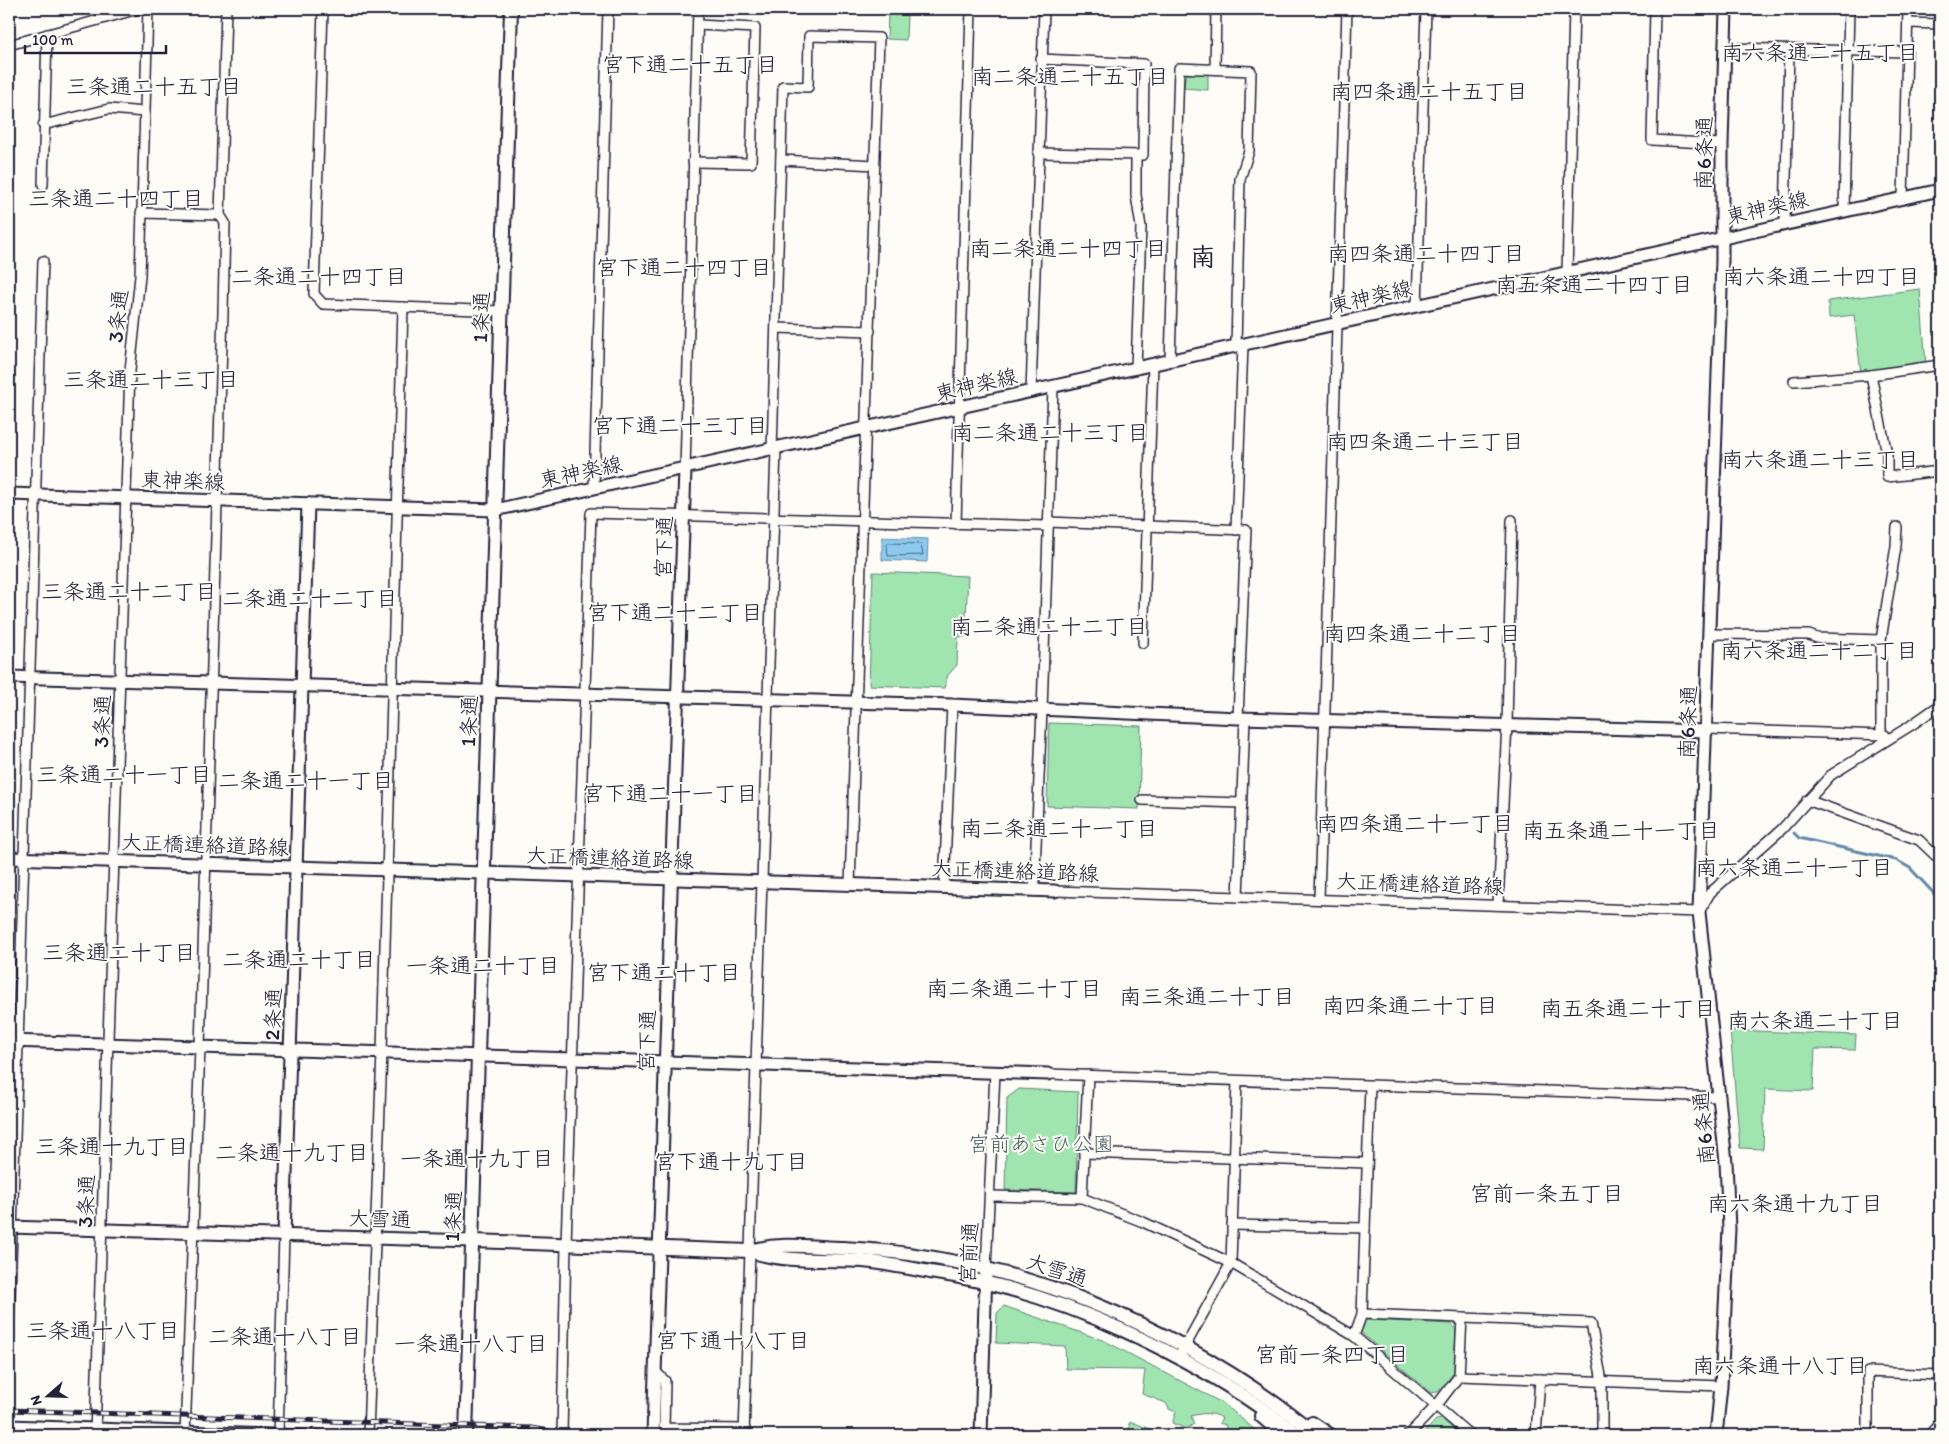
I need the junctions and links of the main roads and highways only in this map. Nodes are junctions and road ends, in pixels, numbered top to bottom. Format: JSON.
{"nodes":[{"id":1,"x":511,"y":9,"type":"edge"},
{"id":2,"x":472,"y":1241,"type":"junction"},
{"id":3,"x":750,"y":1252,"type":"junction"},
{"id":4,"x":1184,"y":1355,"type":"junction"},
{"id":5,"x":1227,"y":1370,"type":"junction"},
{"id":6,"x":466,"y":1435,"type":"edge"},
{"id":7,"x":1283,"y":1435,"type":"edge"},
{"id":8,"x":1298,"y":1435,"type":"edge"},
{"id":9,"x":1316,"y":1435,"type":"edge"},
{"id":10,"x":1330,"y":1435,"type":"edge"}],
"edges":[{"from":1,"to":2,"type":"main road","name":"1条通"},
{"from":2,"to":3,"type":"main road","name":"大雪通"},
{"from":2,"to":6,"type":"main road","name":"1条通"},
{"from":3,"to":4,"type":"main road","name":"大雪通"},
{"from":3,"to":4,"type":"main road","name":"大雪通"},
{"from":4,"to":5,"type":"main road","name":"大雪通"},
{"from":4,"to":7,"type":"main road"},
{"from":4,"to":8,"type":"main road","name":"大雪通"},
{"from":5,"to":9,"type":"main road","name":"大雪通"},
{"from":5,"to":10,"type":"main road"}]}
